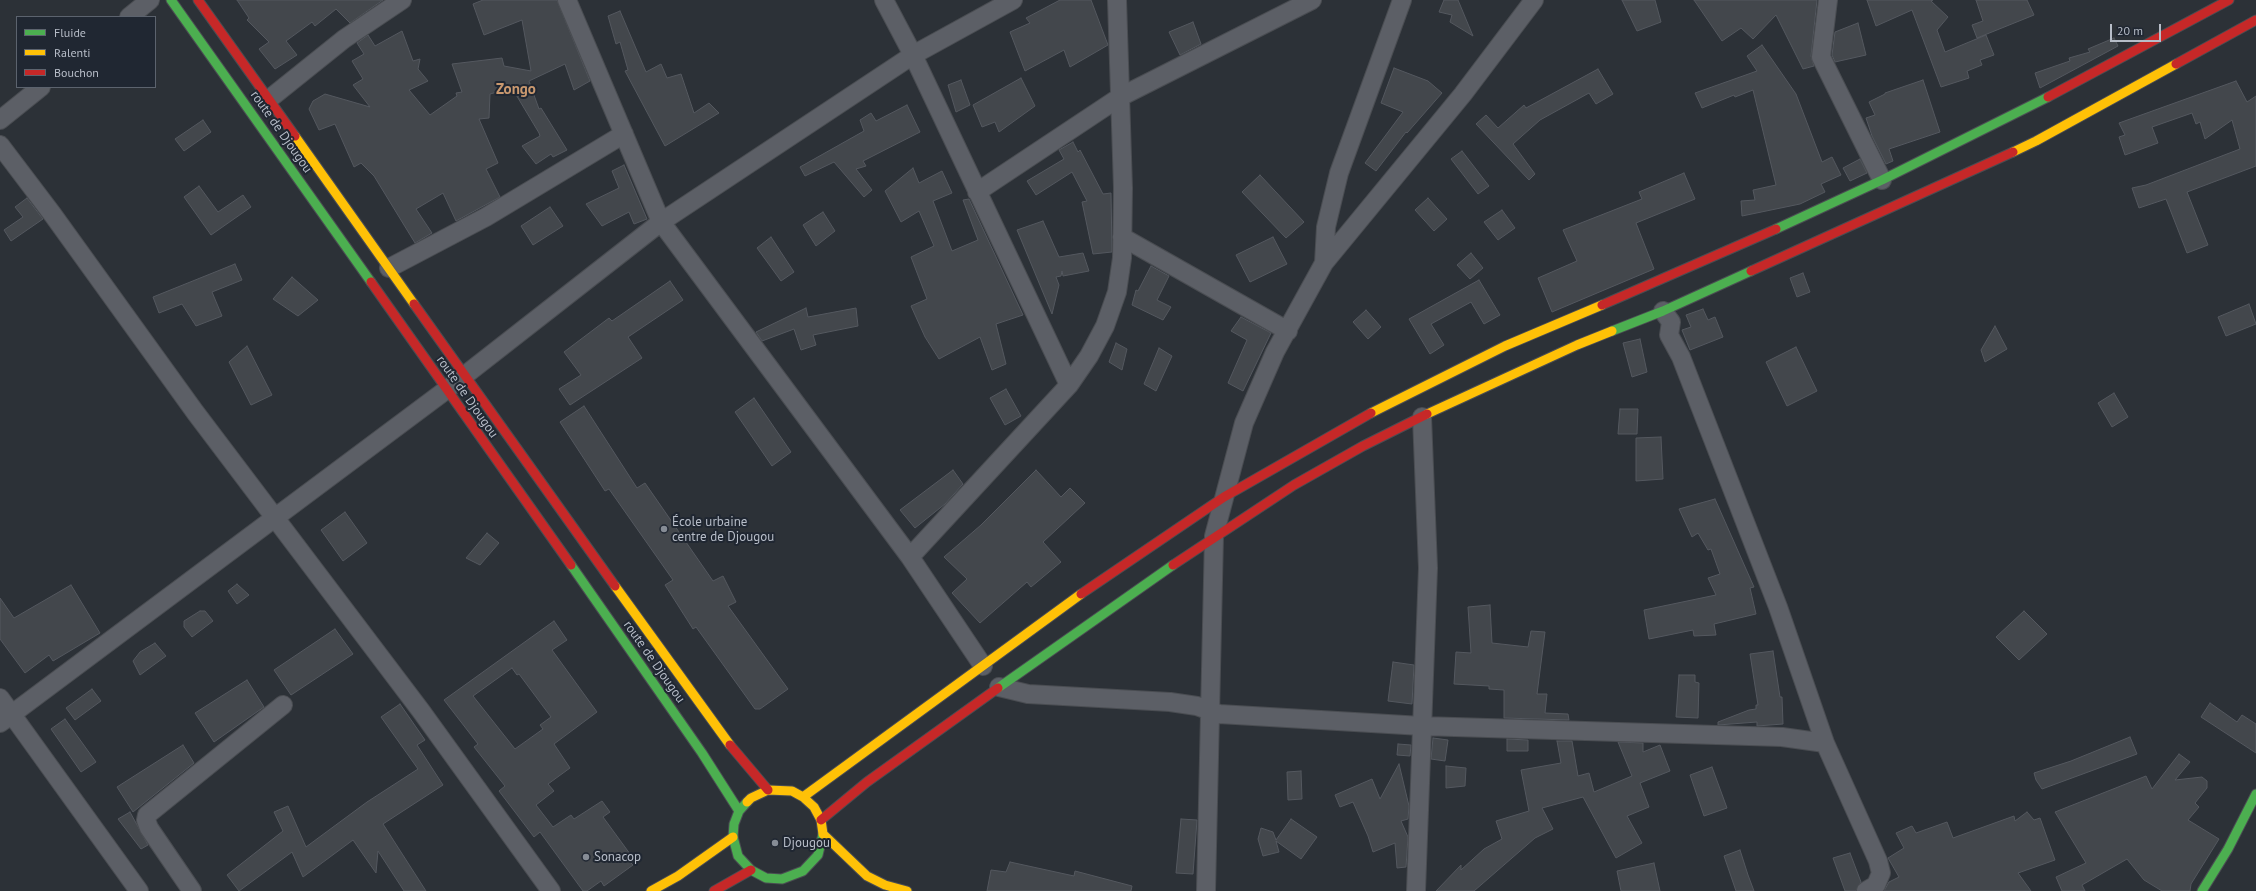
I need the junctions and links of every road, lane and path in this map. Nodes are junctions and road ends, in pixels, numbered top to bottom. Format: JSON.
{"nodes":[{"id":1,"x":150,"y":0,"type":"edge"},
{"id":2,"x":171,"y":0,"type":"edge"},
{"id":3,"x":198,"y":0,"type":"edge"},
{"id":4,"x":402,"y":0,"type":"edge"},
{"id":5,"x":567,"y":0,"type":"edge"},
{"id":6,"x":884,"y":0,"type":"edge"},
{"id":7,"x":1013,"y":0,"type":"edge"},
{"id":8,"x":1117,"y":0,"type":"edge"},
{"id":9,"x":1312,"y":0,"type":"edge"},
{"id":10,"x":1402,"y":0,"type":"edge"},
{"id":11,"x":1534,"y":0,"type":"edge"},
{"id":12,"x":1828,"y":0,"type":"edge"},
{"id":13,"x":2229,"y":0,"type":"edge"},
{"id":14,"x":130,"y":16,"type":"edge"},
{"id":15,"x":2256,"y":20,"type":"edge"},
{"id":16,"x":913,"y":55,"type":"junction"},
{"id":17,"x":40,"y":88,"type":"edge"},
{"id":18,"x":1120,"y":97,"type":"junction"},
{"id":19,"x":268,"y":100,"type":"junction"},
{"id":20,"x":0,"y":120,"type":"edge"},
{"id":21,"x":624,"y":134,"type":"junction"},
{"id":22,"x":0,"y":145,"type":"edge"},
{"id":23,"x":1882,"y":180,"type":"junction"},
{"id":24,"x":977,"y":192,"type":"junction"},
{"id":25,"x":1852,"y":203,"type":"junction"},
{"id":26,"x":661,"y":222,"type":"junction"},
{"id":27,"x":1862,"y":222,"type":"junction"},
{"id":28,"x":1122,"y":237,"type":"junction"},
{"id":29,"x":1324,"y":263,"type":"junction"},
{"id":30,"x":389,"y":268,"type":"junction"},
{"id":31,"x":1663,"y":311,"type":"junction"},
{"id":32,"x":1288,"y":331,"type":"junction"},
{"id":33,"x":466,"y":375,"type":"junction"},
{"id":34,"x":1069,"y":385,"type":"junction"},
{"id":35,"x":446,"y":390,"type":"junction"},
{"id":36,"x":1422,"y":417,"type":"junction"},
{"id":37,"x":1224,"y":498,"type":"junction"},
{"id":38,"x":275,"y":518,"type":"junction"},
{"id":39,"x":1214,"y":536,"type":"junction"},
{"id":40,"x":910,"y":557,"type":"junction"},
{"id":41,"x":983,"y":666,"type":"junction"},
{"id":42,"x":999,"y":687,"type":"junction"},
{"id":43,"x":0,"y":698,"type":"edge"},
{"id":44,"x":283,"y":705,"type":"dead end"},
{"id":45,"x":1209,"y":710,"type":"junction"},
{"id":46,"x":6,"y":719,"type":"edge"},
{"id":47,"x":1422,"y":726,"type":"junction"},
{"id":48,"x":1825,"y":743,"type":"junction"},
{"id":49,"x":768,"y":790,"type":"junction"},
{"id":50,"x":2256,"y":794,"type":"edge"},
{"id":51,"x":803,"y":797,"type":"junction"},
{"id":52,"x":739,"y":811,"type":"junction"},
{"id":53,"x":821,"y":820,"type":"junction"},
{"id":54,"x":823,"y":834,"type":"junction"},
{"id":55,"x":733,"y":837,"type":"junction"},
{"id":56,"x":751,"y":870,"type":"junction"},
{"id":57,"x":782,"y":879,"type":"junction"},
{"id":58,"x":794,"y":887,"type":"dead end"},
{"id":59,"x":139,"y":891,"type":"edge"},
{"id":60,"x":192,"y":891,"type":"edge"},
{"id":61,"x":551,"y":891,"type":"edge"},
{"id":62,"x":651,"y":891,"type":"edge"},
{"id":63,"x":714,"y":891,"type":"edge"},
{"id":64,"x":907,"y":891,"type":"edge"},
{"id":65,"x":1206,"y":891,"type":"edge"},
{"id":66,"x":1416,"y":891,"type":"edge"},
{"id":67,"x":1866,"y":891,"type":"edge"},
{"id":68,"x":2202,"y":891,"type":"edge"}],
"edges":[{"from":1,"to":14,"type":"street"},
{"from":2,"to":35,"type":"main road","name":"route de Djougou"},
{"from":3,"to":19,"type":"main road","name":"route de Djougou"},
{"from":4,"to":19,"type":"street"},
{"from":5,"to":21,"type":"street"},
{"from":6,"to":16,"type":"street"},
{"from":7,"to":16,"type":"street"},
{"from":8,"to":18,"type":"street"},
{"from":9,"to":18,"type":"street"},
{"from":10,"to":29,"type":"street"},
{"from":11,"to":29,"type":"street"},
{"from":12,"to":23,"type":"street"},
{"from":13,"to":23,"type":"main road"},
{"from":15,"to":27,"type":"main road"},
{"from":16,"to":24,"type":"street"},
{"from":16,"to":26,"type":"street"},
{"from":17,"to":20,"type":"street"},
{"from":18,"to":24,"type":"street"},
{"from":18,"to":28,"type":"street"},
{"from":19,"to":30,"type":"main road","name":"route de Djougou"},
{"from":21,"to":26,"type":"street"},
{"from":21,"to":30,"type":"street"},
{"from":22,"to":38,"type":"street"},
{"from":23,"to":25,"type":"main road"},
{"from":24,"to":34,"type":"street"},
{"from":25,"to":27,"type":"main road"},
{"from":25,"to":37,"type":"main road"},
{"from":26,"to":33,"type":"street"},
{"from":26,"to":40,"type":"street"},
{"from":27,"to":31,"type":"main road"},
{"from":28,"to":32,"type":"street"},
{"from":28,"to":34,"type":"street"},
{"from":29,"to":32,"type":"street"},
{"from":30,"to":33,"type":"main road","name":"route de Djougou"},
{"from":31,"to":36,"type":"main road"},
{"from":31,"to":48,"type":"street"},
{"from":32,"to":37,"type":"street"},
{"from":33,"to":35,"type":"street"},
{"from":33,"to":49,"type":"main road","name":"route de Djougou"},
{"from":34,"to":40,"type":"street"},
{"from":35,"to":38,"type":"street"},
{"from":35,"to":52,"type":"main road","name":"route de Djougou"},
{"from":36,"to":39,"type":"main road"},
{"from":36,"to":47,"type":"street"},
{"from":37,"to":39,"type":"street"},
{"from":37,"to":41,"type":"main road"},
{"from":38,"to":46,"type":"street"},
{"from":38,"to":61,"type":"street"},
{"from":39,"to":42,"type":"main road"},
{"from":39,"to":45,"type":"street"},
{"from":40,"to":41,"type":"street"},
{"from":41,"to":51,"type":"main road"},
{"from":42,"to":45,"type":"street"},
{"from":42,"to":53,"type":"main road"},
{"from":43,"to":46,"type":"street"},
{"from":44,"to":60,"type":"street"},
{"from":45,"to":47,"type":"street"},
{"from":45,"to":65,"type":"street"},
{"from":46,"to":59,"type":"street"},
{"from":47,"to":48,"type":"street"},
{"from":47,"to":66,"type":"street"},
{"from":48,"to":67,"type":"street"},
{"from":49,"to":51,"type":"main road"},
{"from":49,"to":52,"type":"main road"},
{"from":50,"to":68,"type":"main road"},
{"from":51,"to":53,"type":"main road"},
{"from":52,"to":55,"type":"main road"},
{"from":53,"to":54,"type":"main road"},
{"from":54,"to":57,"type":"main road"},
{"from":54,"to":64,"type":"main road"},
{"from":55,"to":56,"type":"main road"},
{"from":55,"to":62,"type":"main road"},
{"from":56,"to":57,"type":"main road"},
{"from":56,"to":63,"type":"main road"},
{"from":57,"to":58,"type":"main road"}]}
